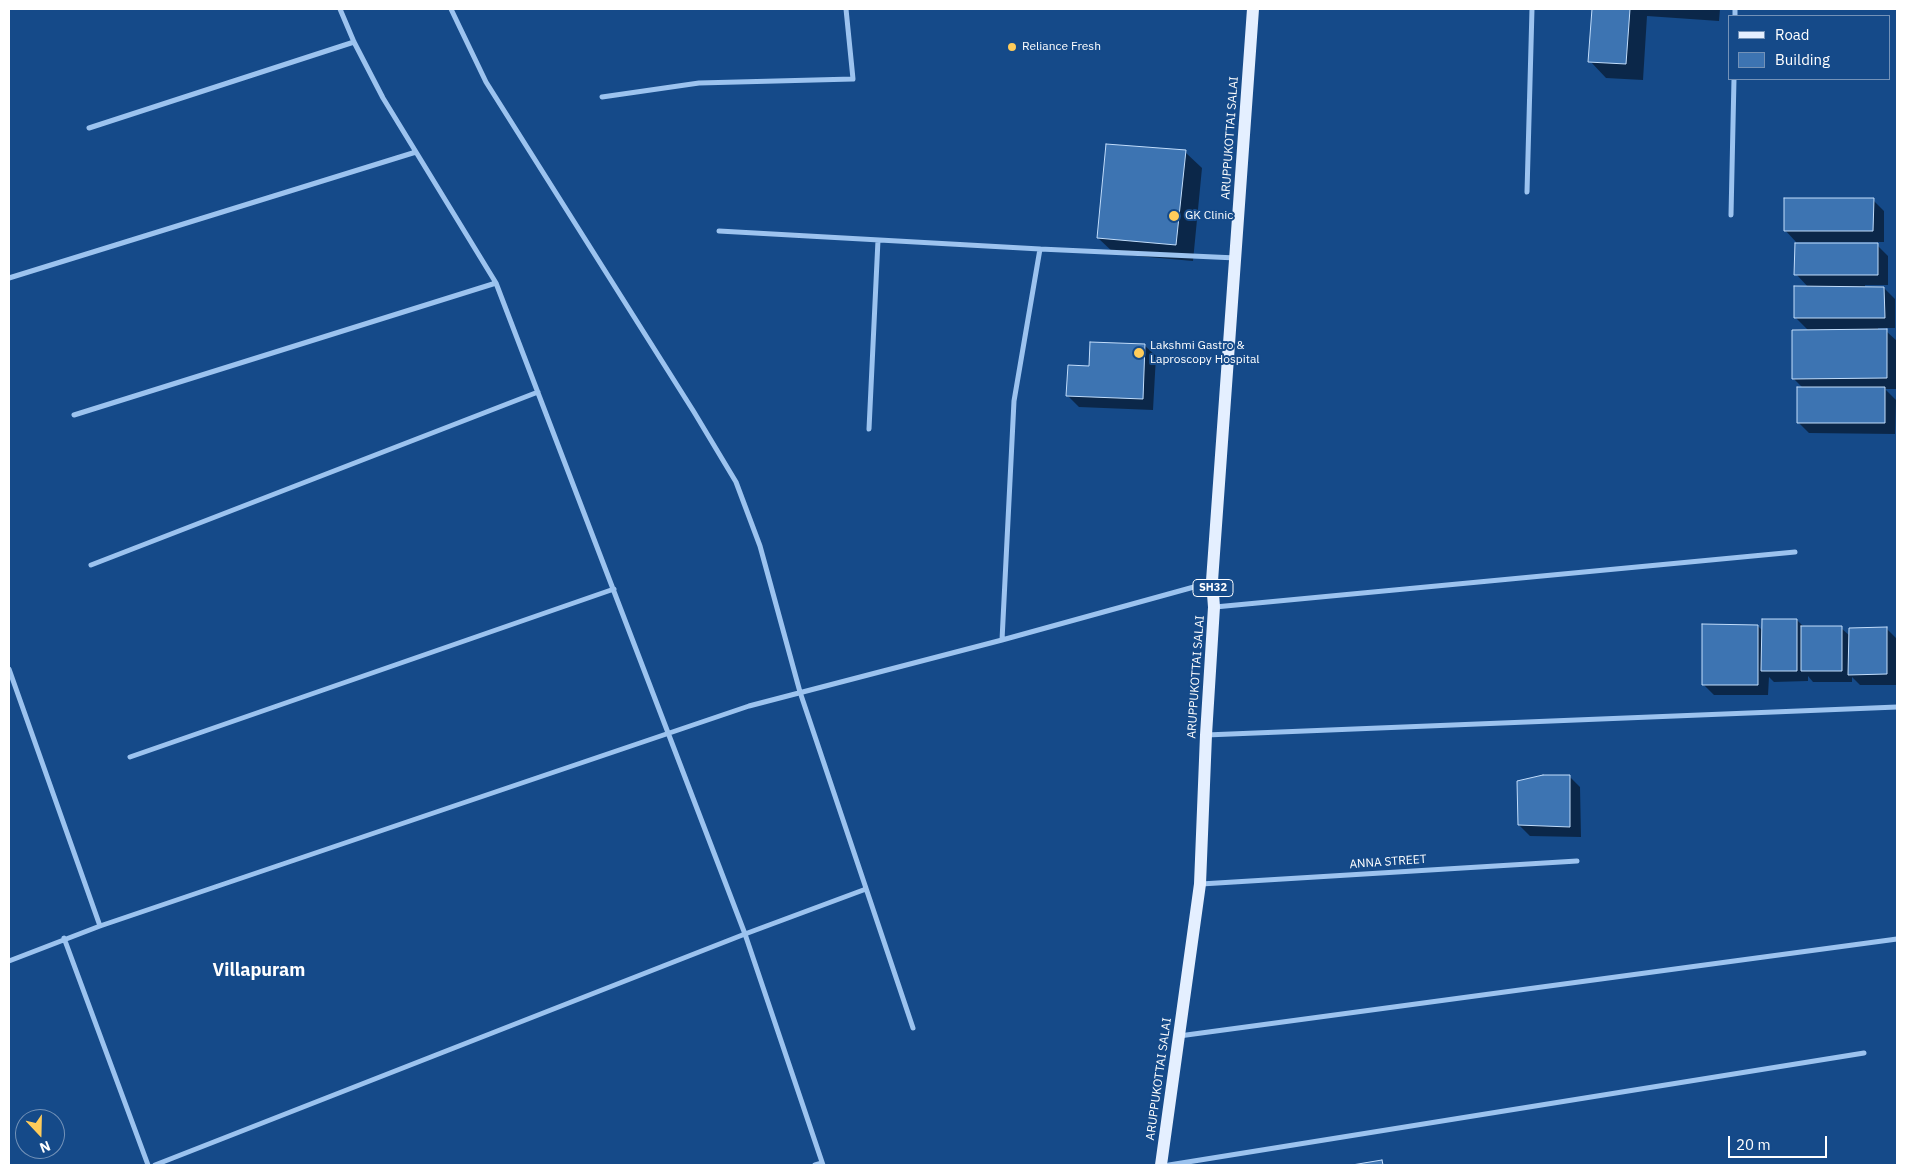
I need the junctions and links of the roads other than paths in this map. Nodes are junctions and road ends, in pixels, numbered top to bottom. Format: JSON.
{"nodes":[{"id":1,"x":340,"y":9,"type":"edge"},
{"id":2,"x":451,"y":9,"type":"edge"},
{"id":3,"x":846,"y":9,"type":"edge"},
{"id":4,"x":1253,"y":9,"type":"edge"},
{"id":5,"x":1532,"y":9,"type":"edge"},
{"id":6,"x":354,"y":42,"type":"junction"},
{"id":7,"x":1734,"y":80,"type":"edge"},
{"id":8,"x":602,"y":97,"type":"dead end"},
{"id":9,"x":89,"y":128,"type":"dead end"},
{"id":10,"x":416,"y":152,"type":"junction"},
{"id":11,"x":1527,"y":192,"type":"dead end"},
{"id":12,"x":1731,"y":215,"type":"dead end"},
{"id":13,"x":719,"y":231,"type":"dead end"},
{"id":14,"x":878,"y":240,"type":"junction"},
{"id":15,"x":1040,"y":249,"type":"junction"},
{"id":16,"x":1236,"y":258,"type":"junction"},
{"id":17,"x":9,"y":278,"type":"edge"},
{"id":18,"x":496,"y":283,"type":"junction"},
{"id":19,"x":538,"y":392,"type":"junction"},
{"id":20,"x":74,"y":415,"type":"dead end"},
{"id":21,"x":869,"y":429,"type":"dead end"},
{"id":22,"x":1795,"y":552,"type":"dead end"},
{"id":23,"x":91,"y":565,"type":"dead end"},
{"id":24,"x":1212,"y":581,"type":"junction"},
{"id":25,"x":614,"y":589,"type":"junction"},
{"id":26,"x":1214,"y":607,"type":"junction"},
{"id":27,"x":1002,"y":640,"type":"junction"},
{"id":28,"x":9,"y":668,"type":"edge"},
{"id":29,"x":800,"y":692,"type":"junction"},
{"id":30,"x":1897,"y":707,"type":"edge"},
{"id":31,"x":669,"y":733,"type":"junction"},
{"id":32,"x":1206,"y":735,"type":"junction"},
{"id":33,"x":130,"y":757,"type":"dead end"},
{"id":34,"x":1577,"y":861,"type":"dead end"},
{"id":35,"x":1200,"y":884,"type":"junction"},
{"id":36,"x":866,"y":889,"type":"junction"},
{"id":37,"x":100,"y":926,"type":"junction"},
{"id":38,"x":745,"y":934,"type":"junction"},
{"id":39,"x":64,"y":938,"type":"junction"},
{"id":40,"x":1897,"y":939,"type":"edge"},
{"id":41,"x":9,"y":961,"type":"edge"},
{"id":42,"x":913,"y":1028,"type":"dead end"},
{"id":43,"x":1178,"y":1036,"type":"junction"},
{"id":44,"x":1864,"y":1053,"type":"dead end"},
{"id":45,"x":822,"y":1164,"type":"edge"},
{"id":46,"x":148,"y":1165,"type":"edge"},
{"id":47,"x":155,"y":1165,"type":"edge"},
{"id":48,"x":814,"y":1165,"type":"edge"},
{"id":49,"x":1161,"y":1165,"type":"edge"},
{"id":50,"x":1169,"y":1165,"type":"edge"}],
"edges":[{"from":1,"to":6,"type":"street"},
{"from":2,"to":29,"type":"street"},
{"from":3,"to":8,"type":"street"},
{"from":4,"to":16,"type":"main road","name":"ARUPPUKOTTAI SALAI","number":"SH32"},
{"from":5,"to":11,"type":"street"},
{"from":6,"to":9,"type":"street"},
{"from":6,"to":10,"type":"street"},
{"from":7,"to":12,"type":"street"},
{"from":10,"to":17,"type":"street"},
{"from":10,"to":18,"type":"street"},
{"from":13,"to":14,"type":"street"},
{"from":14,"to":15,"type":"street"},
{"from":14,"to":21,"type":"street"},
{"from":15,"to":16,"type":"street"},
{"from":15,"to":27,"type":"street"},
{"from":16,"to":24,"type":"main road","name":"ARUPPUKOTTAI SALAI","number":"SH32"},
{"from":18,"to":19,"type":"street"},
{"from":18,"to":20,"type":"street"},
{"from":19,"to":23,"type":"street"},
{"from":19,"to":25,"type":"street"},
{"from":22,"to":26,"type":"street"},
{"from":24,"to":26,"type":"main road","name":"ARUPPUKOTTAI SALAI","number":"SH32"},
{"from":24,"to":27,"type":"street"},
{"from":25,"to":31,"type":"street"},
{"from":25,"to":33,"type":"street"},
{"from":26,"to":32,"type":"main road","name":"ARUPPUKOTTAI SALAI","number":"SH32"},
{"from":27,"to":29,"type":"street"},
{"from":28,"to":37,"type":"street"},
{"from":29,"to":31,"type":"street"},
{"from":29,"to":36,"type":"street"},
{"from":30,"to":32,"type":"street"},
{"from":31,"to":37,"type":"street"},
{"from":31,"to":38,"type":"street"},
{"from":32,"to":35,"type":"main road","name":"ARUPPUKOTTAI SALAI","number":"SH32"},
{"from":34,"to":35,"type":"street","name":"ANNA STREET"},
{"from":35,"to":43,"type":"main road","name":"ARUPPUKOTTAI SALAI","number":"SH32"},
{"from":36,"to":38,"type":"street"},
{"from":36,"to":42,"type":"street"},
{"from":37,"to":39,"type":"street"},
{"from":38,"to":45,"type":"street"},
{"from":38,"to":47,"type":"street"},
{"from":39,"to":41,"type":"street"},
{"from":39,"to":46,"type":"street"},
{"from":40,"to":43,"type":"street"},
{"from":43,"to":49,"type":"main road","name":"ARUPPUKOTTAI SALAI","number":"SH32"},
{"from":44,"to":50,"type":"street"},
{"from":45,"to":48,"type":"street"}]}
